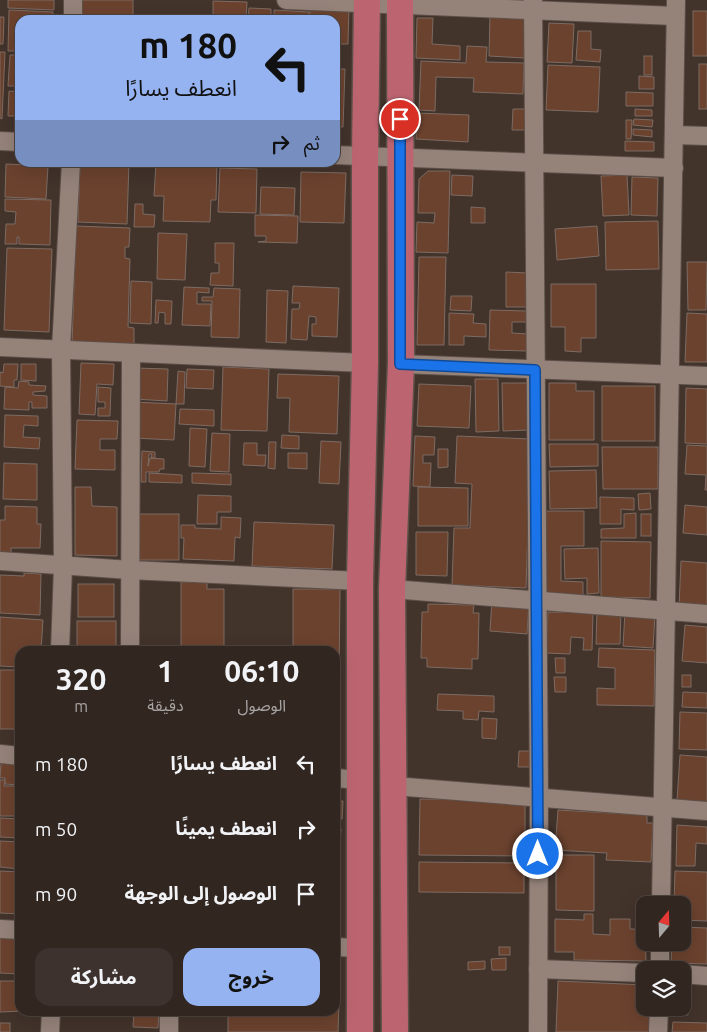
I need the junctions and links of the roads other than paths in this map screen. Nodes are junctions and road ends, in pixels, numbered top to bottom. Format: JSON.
{"nodes":[{"id":1,"x":73,"y":0,"type":"edge"},
{"id":2,"x":286,"y":0,"type":"edge"},
{"id":3,"x":367,"y":2,"type":"edge"},
{"id":4,"x":400,"y":2,"type":"edge"},
{"id":5,"x":533,"y":5,"type":"edge"},
{"id":6,"x":676,"y":8,"type":"edge"},
{"id":7,"x":73,"y":15,"type":"edge"},
{"id":8,"x":674,"y":135,"type":"junction"},
{"id":9,"x":707,"y":136,"type":"edge"},
{"id":10,"x":0,"y":142,"type":"edge"},
{"id":11,"x":15,"y":142,"type":"edge"},
{"id":12,"x":340,"y":155,"type":"edge"},
{"id":13,"x":365,"y":156,"type":"junction"},
{"id":14,"x":400,"y":158,"type":"junction"},
{"id":15,"x":534,"y":162,"type":"junction"},
{"id":16,"x":71,"y":167,"type":"edge"},
{"id":17,"x":674,"y":168,"type":"junction"},
{"id":18,"x":0,"y":347,"type":"edge"},
{"id":19,"x":61,"y":349,"type":"junction"},
{"id":20,"x":131,"y":353,"type":"junction"},
{"id":21,"x":365,"y":363,"type":"junction"},
{"id":22,"x":400,"y":364,"type":"junction"},
{"id":23,"x":535,"y":370,"type":"junction"},
{"id":24,"x":670,"y":375,"type":"junction"},
{"id":25,"x":707,"y":376,"type":"edge"},
{"id":26,"x":0,"y":561,"type":"edge"},
{"id":27,"x":63,"y":566,"type":"junction"},
{"id":28,"x":130,"y":570,"type":"junction"},
{"id":29,"x":360,"y":581,"type":"junction"},
{"id":30,"x":392,"y":589,"type":"junction"},
{"id":31,"x":537,"y":600,"type":"junction"},
{"id":32,"x":665,"y":611,"type":"junction"},
{"id":33,"x":707,"y":614,"type":"edge"},
{"id":34,"x":60,"y":646,"type":"edge"},
{"id":35,"x":130,"y":646,"type":"edge"},
{"id":36,"x":0,"y":754,"type":"edge"},
{"id":37,"x":15,"y":756,"type":"edge"},
{"id":38,"x":340,"y":778,"type":"edge"},
{"id":39,"x":360,"y":780,"type":"junction"},
{"id":40,"x":394,"y":786,"type":"junction"},
{"id":41,"x":539,"y":797,"type":"junction"},
{"id":42,"x":663,"y":808,"type":"junction"},
{"id":43,"x":707,"y":811,"type":"edge"},
{"id":44,"x":661,"y":896,"type":"edge"},
{"id":45,"x":0,"y":929,"type":"edge"},
{"id":46,"x":15,"y":930,"type":"edge"},
{"id":47,"x":347,"y":947,"type":"edge"},
{"id":48,"x":538,"y":970,"type":"junction"},
{"id":49,"x":636,"y":973,"type":"edge"},
{"id":50,"x":691,"y":975,"type":"edge"},
{"id":51,"x":707,"y":976,"type":"edge"},
{"id":52,"x":51,"y":1016,"type":"edge"},
{"id":53,"x":169,"y":1016,"type":"edge"},
{"id":54,"x":659,"y":1016,"type":"edge"},
{"id":55,"x":50,"y":1032,"type":"edge"},
{"id":56,"x":169,"y":1032,"type":"edge"},
{"id":57,"x":360,"y":1032,"type":"edge"},
{"id":58,"x":395,"y":1032,"type":"edge"},
{"id":59,"x":538,"y":1032,"type":"edge"},
{"id":60,"x":658,"y":1032,"type":"edge"}],
"edges":[{"from":1,"to":7,"type":"street"},
{"from":2,"to":3,"type":"street"},
{"from":3,"to":4,"type":"street"},
{"from":3,"to":13,"type":"highway"},
{"from":4,"to":5,"type":"street"},
{"from":4,"to":14,"type":"highway"},
{"from":5,"to":6,"type":"street"},
{"from":5,"to":15,"type":"street"},
{"from":6,"to":8,"type":"street"},
{"from":8,"to":9,"type":"street"},
{"from":8,"to":17,"type":"street"},
{"from":10,"to":11,"type":"street"},
{"from":12,"to":13,"type":"street"},
{"from":13,"to":14,"type":"street"},
{"from":13,"to":21,"type":"highway"},
{"from":14,"to":15,"type":"street"},
{"from":14,"to":22,"type":"highway"},
{"from":15,"to":17,"type":"street"},
{"from":15,"to":23,"type":"street"},
{"from":16,"to":19,"type":"street"},
{"from":17,"to":24,"type":"street"},
{"from":18,"to":19,"type":"street"},
{"from":19,"to":20,"type":"street"},
{"from":19,"to":27,"type":"street"},
{"from":20,"to":21,"type":"street"},
{"from":20,"to":28,"type":"street"},
{"from":21,"to":29,"type":"highway"},
{"from":22,"to":23,"type":"street"},
{"from":22,"to":30,"type":"highway"},
{"from":23,"to":24,"type":"street"},
{"from":23,"to":31,"type":"street"},
{"from":24,"to":25,"type":"street"},
{"from":24,"to":32,"type":"street"},
{"from":26,"to":27,"type":"street"},
{"from":27,"to":28,"type":"street"},
{"from":27,"to":34,"type":"street"},
{"from":28,"to":29,"type":"street"},
{"from":28,"to":35,"type":"street"},
{"from":29,"to":39,"type":"highway"},
{"from":30,"to":31,"type":"street"},
{"from":30,"to":40,"type":"highway"},
{"from":31,"to":32,"type":"street"},
{"from":31,"to":41,"type":"street"},
{"from":32,"to":33,"type":"street"},
{"from":32,"to":42,"type":"street"},
{"from":36,"to":37,"type":"street"},
{"from":38,"to":39,"type":"street"},
{"from":39,"to":47,"type":"highway"},
{"from":40,"to":41,"type":"street"},
{"from":40,"to":58,"type":"highway"},
{"from":41,"to":42,"type":"street"},
{"from":41,"to":48,"type":"street"},
{"from":42,"to":43,"type":"street"},
{"from":42,"to":44,"type":"street"},
{"from":45,"to":46,"type":"street"},
{"from":47,"to":57,"type":"highway"},
{"from":48,"to":49,"type":"street"},
{"from":48,"to":59,"type":"street"},
{"from":50,"to":51,"type":"street"},
{"from":52,"to":55,"type":"street"},
{"from":53,"to":56,"type":"street"},
{"from":54,"to":60,"type":"street"}]}
